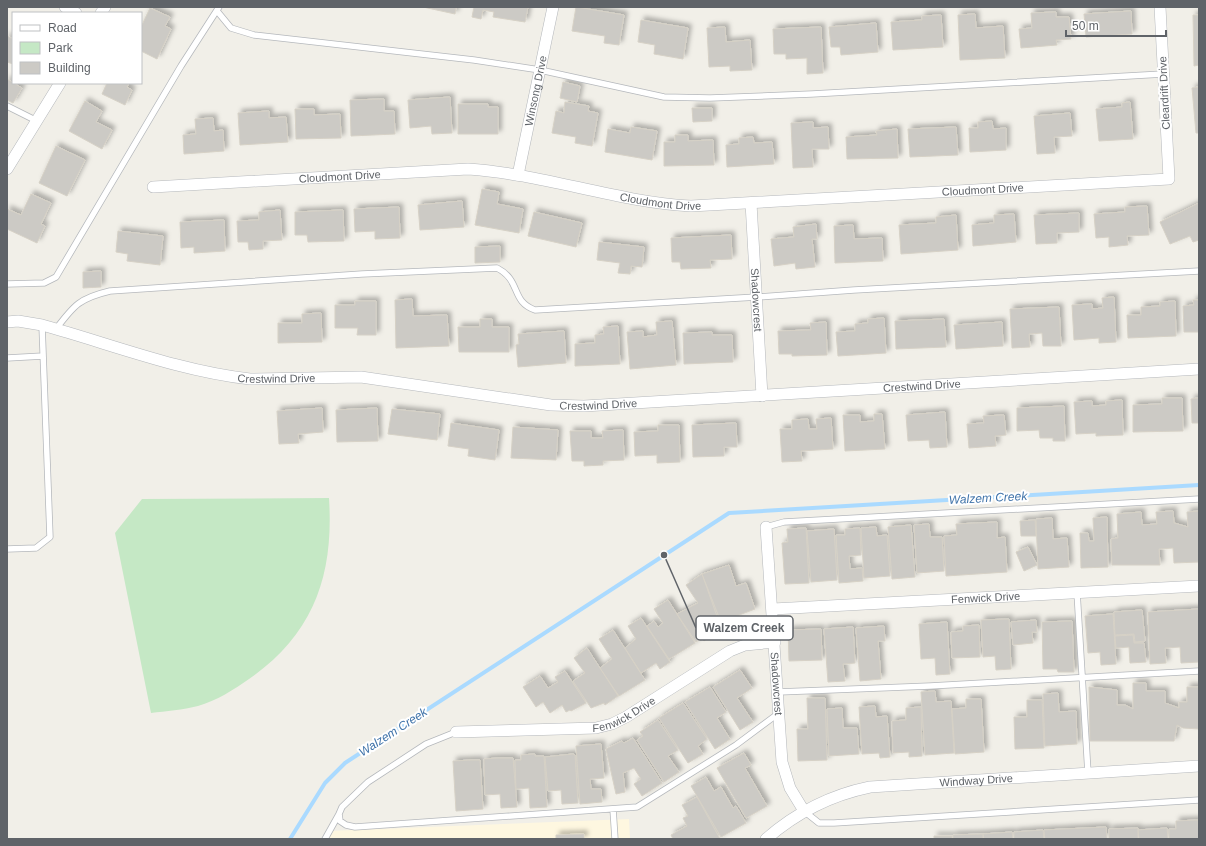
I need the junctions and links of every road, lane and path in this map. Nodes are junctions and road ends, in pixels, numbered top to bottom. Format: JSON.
{"nodes":[{"id":1,"x":553,"y":7,"type":"edge"},
{"id":2,"x":1160,"y":7,"type":"edge"},
{"id":3,"x":218,"y":9,"type":"edge"},
{"id":4,"x":540,"y":70,"type":"junction"},
{"id":5,"x":1163,"y":74,"type":"junction"},
{"id":6,"x":59,"y":84,"type":"edge"},
{"id":7,"x":7,"y":106,"type":"edge"},
{"id":8,"x":37,"y":121,"type":"junction"},
{"id":9,"x":7,"y":169,"type":"edge"},
{"id":10,"x":518,"y":175,"type":"junction"},
{"id":11,"x":1169,"y":179,"type":"joint"},
{"id":12,"x":153,"y":187,"type":"dead end"},
{"id":13,"x":751,"y":203,"type":"junction"},
{"id":14,"x":1199,"y":271,"type":"edge"},
{"id":15,"x":7,"y":284,"type":"edge"},
{"id":16,"x":757,"y":298,"type":"junction"},
{"id":17,"x":7,"y":322,"type":"edge"},
{"id":18,"x":42,"y":325,"type":"junction"},
{"id":19,"x":56,"y":329,"type":"junction"},
{"id":20,"x":43,"y":356,"type":"junction"},
{"id":21,"x":7,"y":358,"type":"edge"},
{"id":22,"x":1199,"y":369,"type":"edge"},
{"id":23,"x":762,"y":396,"type":"junction"},
{"id":24,"x":1199,"y":498,"type":"edge"},
{"id":25,"x":766,"y":527,"type":"joint"},
{"id":26,"x":7,"y":549,"type":"edge"},
{"id":27,"x":1199,"y":586,"type":"edge"},
{"id":28,"x":1076,"y":592,"type":"junction"},
{"id":29,"x":773,"y":609,"type":"junction"},
{"id":30,"x":775,"y":642,"type":"junction"},
{"id":31,"x":1199,"y":671,"type":"edge"},
{"id":32,"x":1082,"y":677,"type":"junction"},
{"id":33,"x":778,"y":692,"type":"junction"},
{"id":34,"x":779,"y":713,"type":"junction"},
{"id":35,"x":456,"y":732,"type":"joint"},
{"id":36,"x":1199,"y":766,"type":"edge"},
{"id":37,"x":1088,"y":772,"type":"junction"},
{"id":38,"x":1199,"y":800,"type":"edge"},
{"id":39,"x":613,"y":809,"type":"junction"},
{"id":40,"x":804,"y":811,"type":"junction"},
{"id":41,"x":339,"y":814,"type":"junction"},
{"id":42,"x":325,"y":839,"type":"edge"},
{"id":43,"x":615,"y":839,"type":"edge"},
{"id":44,"x":766,"y":839,"type":"edge"}],
"edges":[{"from":1,"to":4,"type":"street","name":"Winsong Drive"},
{"from":2,"to":5,"type":"street","name":"Cleardrift Drive"},
{"from":3,"to":4,"type":"lane"},
{"from":3,"to":15,"type":"lane"},
{"from":4,"to":5,"type":"lane"},
{"from":4,"to":10,"type":"street","name":"Winsong Drive"},
{"from":5,"to":11,"type":"street","name":"Cleardrift Drive"},
{"from":6,"to":8,"type":"street"},
{"from":7,"to":8,"type":"lane"},
{"from":8,"to":9,"type":"street"},
{"from":10,"to":12,"type":"street","name":"Cloudmont Drive"},
{"from":10,"to":13,"type":"street","name":"Cloudmont Drive"},
{"from":11,"to":13,"type":"street","name":"Cloudmont Drive"},
{"from":13,"to":16,"type":"street","name":"Shadowcrest"},
{"from":14,"to":16,"type":"lane"},
{"from":16,"to":19,"type":"lane"},
{"from":16,"to":23,"type":"street","name":"Shadowcrest"},
{"from":17,"to":18,"type":"street","name":"Crestwind Drive"},
{"from":18,"to":19,"type":"street","name":"Crestwind Drive"},
{"from":18,"to":20,"type":"lane"},
{"from":19,"to":23,"type":"street","name":"Crestwind Drive"},
{"from":20,"to":21,"type":"lane"},
{"from":20,"to":26,"type":"lane"},
{"from":22,"to":23,"type":"street","name":"Crestwind Drive"},
{"from":24,"to":25,"type":"lane"},
{"from":25,"to":29,"type":"street","name":"Shadowcrest"},
{"from":27,"to":28,"type":"street","name":"Fenwick Drive"},
{"from":28,"to":29,"type":"street","name":"Fenwick Drive"},
{"from":28,"to":32,"type":"lane"},
{"from":29,"to":30,"type":"street","name":"Shadowcrest"},
{"from":30,"to":33,"type":"street","name":"Shadowcrest"},
{"from":30,"to":35,"type":"street","name":"Fenwick Drive"},
{"from":31,"to":32,"type":"lane"},
{"from":32,"to":33,"type":"lane"},
{"from":32,"to":37,"type":"lane"},
{"from":33,"to":34,"type":"street","name":"Shadowcrest"},
{"from":34,"to":39,"type":"lane"},
{"from":34,"to":40,"type":"street","name":"Shadowcrest"},
{"from":35,"to":41,"type":"lane"},
{"from":36,"to":37,"type":"street","name":"Windway Drive"},
{"from":37,"to":40,"type":"street","name":"Windway Drive"},
{"from":38,"to":40,"type":"lane"},
{"from":39,"to":41,"type":"lane"},
{"from":39,"to":43,"type":"lane"},
{"from":40,"to":44,"type":"street","name":"Windway Drive"},
{"from":41,"to":42,"type":"lane"}]}
